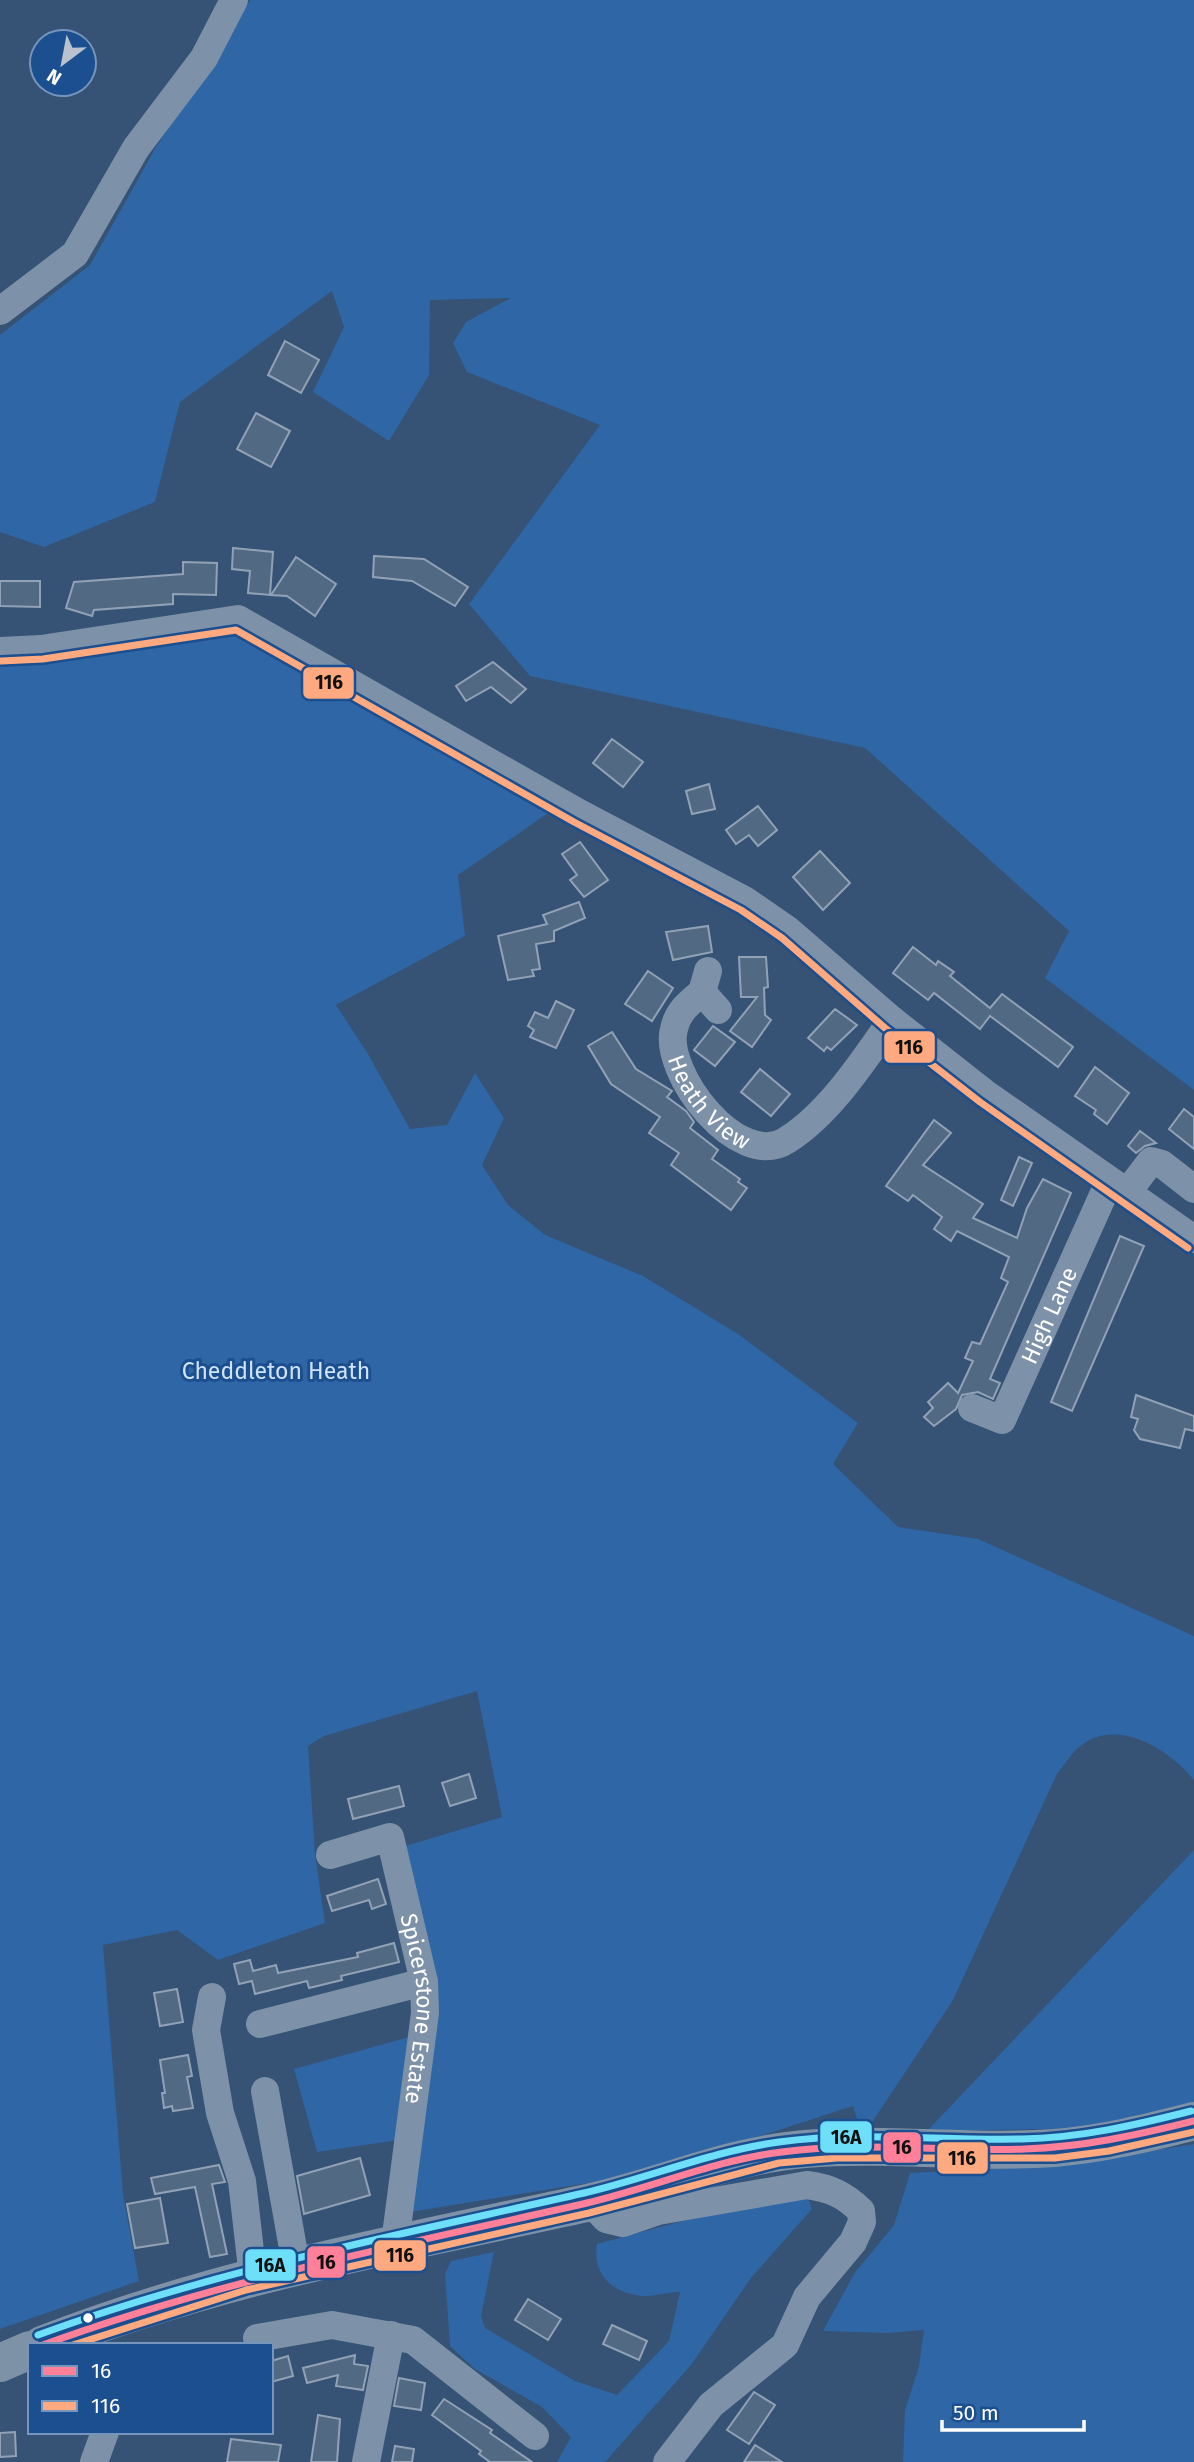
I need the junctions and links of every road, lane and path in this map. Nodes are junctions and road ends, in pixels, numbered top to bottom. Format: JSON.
{"nodes":[{"id":1,"x":234,"y":0,"type":"edge"},
{"id":2,"x":0,"y":311,"type":"edge"},
{"id":3,"x":0,"y":650,"type":"edge"},
{"id":4,"x":709,"y":991,"type":"dead end"},
{"id":5,"x":892,"y":1020,"type":"junction"},
{"id":6,"x":1117,"y":1188,"type":"junction"},
{"id":7,"x":1194,"y":1189,"type":"edge"},
{"id":8,"x":1194,"y":1239,"type":"edge"},
{"id":9,"x":972,"y":1408,"type":"dead end"},
{"id":10,"x":330,"y":1855,"type":"dead end"},
{"id":11,"x":424,"y":1982,"type":"junction"},
{"id":12,"x":212,"y":1997,"type":"dead end"},
{"id":13,"x":260,"y":2024,"type":"dead end"},
{"id":14,"x":265,"y":2091,"type":"dead end"},
{"id":15,"x":1194,"y":2121,"type":"edge"},
{"id":16,"x":590,"y":2202,"type":"junction"},
{"id":17,"x":396,"y":2243,"type":"junction"},
{"id":18,"x":296,"y":2265,"type":"junction"},
{"id":19,"x":253,"y":2277,"type":"junction"},
{"id":20,"x":391,"y":2335,"type":"junction"},
{"id":21,"x":89,"y":2336,"type":"edge"},
{"id":22,"x":257,"y":2339,"type":"dead end"},
{"id":23,"x":52,"y":2343,"type":"edge"},
{"id":24,"x":28,"y":2351,"type":"edge"},
{"id":25,"x":0,"y":2363,"type":"edge"},
{"id":26,"x":104,"y":2434,"type":"edge"},
{"id":27,"x":535,"y":2436,"type":"dead end"},
{"id":28,"x":94,"y":2462,"type":"edge"},
{"id":29,"x":366,"y":2462,"type":"edge"},
{"id":30,"x":667,"y":2462,"type":"edge"}],
"edges":[{"from":1,"to":2,"type":"street"},
{"from":3,"to":5,"type":"street"},
{"from":4,"to":5,"type":"street","name":"Heath View"},
{"from":5,"to":6,"type":"street"},
{"from":6,"to":7,"type":"street"},
{"from":6,"to":8,"type":"street"},
{"from":6,"to":9,"type":"street","name":"High Lane"},
{"from":10,"to":11,"type":"street","name":"Spicerstone Estate"},
{"from":11,"to":13,"type":"street"},
{"from":11,"to":17,"type":"street","name":"Spicerstone Estate"},
{"from":12,"to":19,"type":"street"},
{"from":14,"to":18,"type":"street"},
{"from":15,"to":16,"type":"highway"},
{"from":16,"to":17,"type":"highway"},
{"from":16,"to":30,"type":"street"},
{"from":17,"to":18,"type":"highway"},
{"from":18,"to":19,"type":"highway"},
{"from":19,"to":21,"type":"highway"},
{"from":20,"to":22,"type":"street"},
{"from":20,"to":27,"type":"street"},
{"from":20,"to":29,"type":"street"},
{"from":21,"to":23,"type":"highway"},
{"from":24,"to":25,"type":"highway"},
{"from":26,"to":28,"type":"street"}]}
